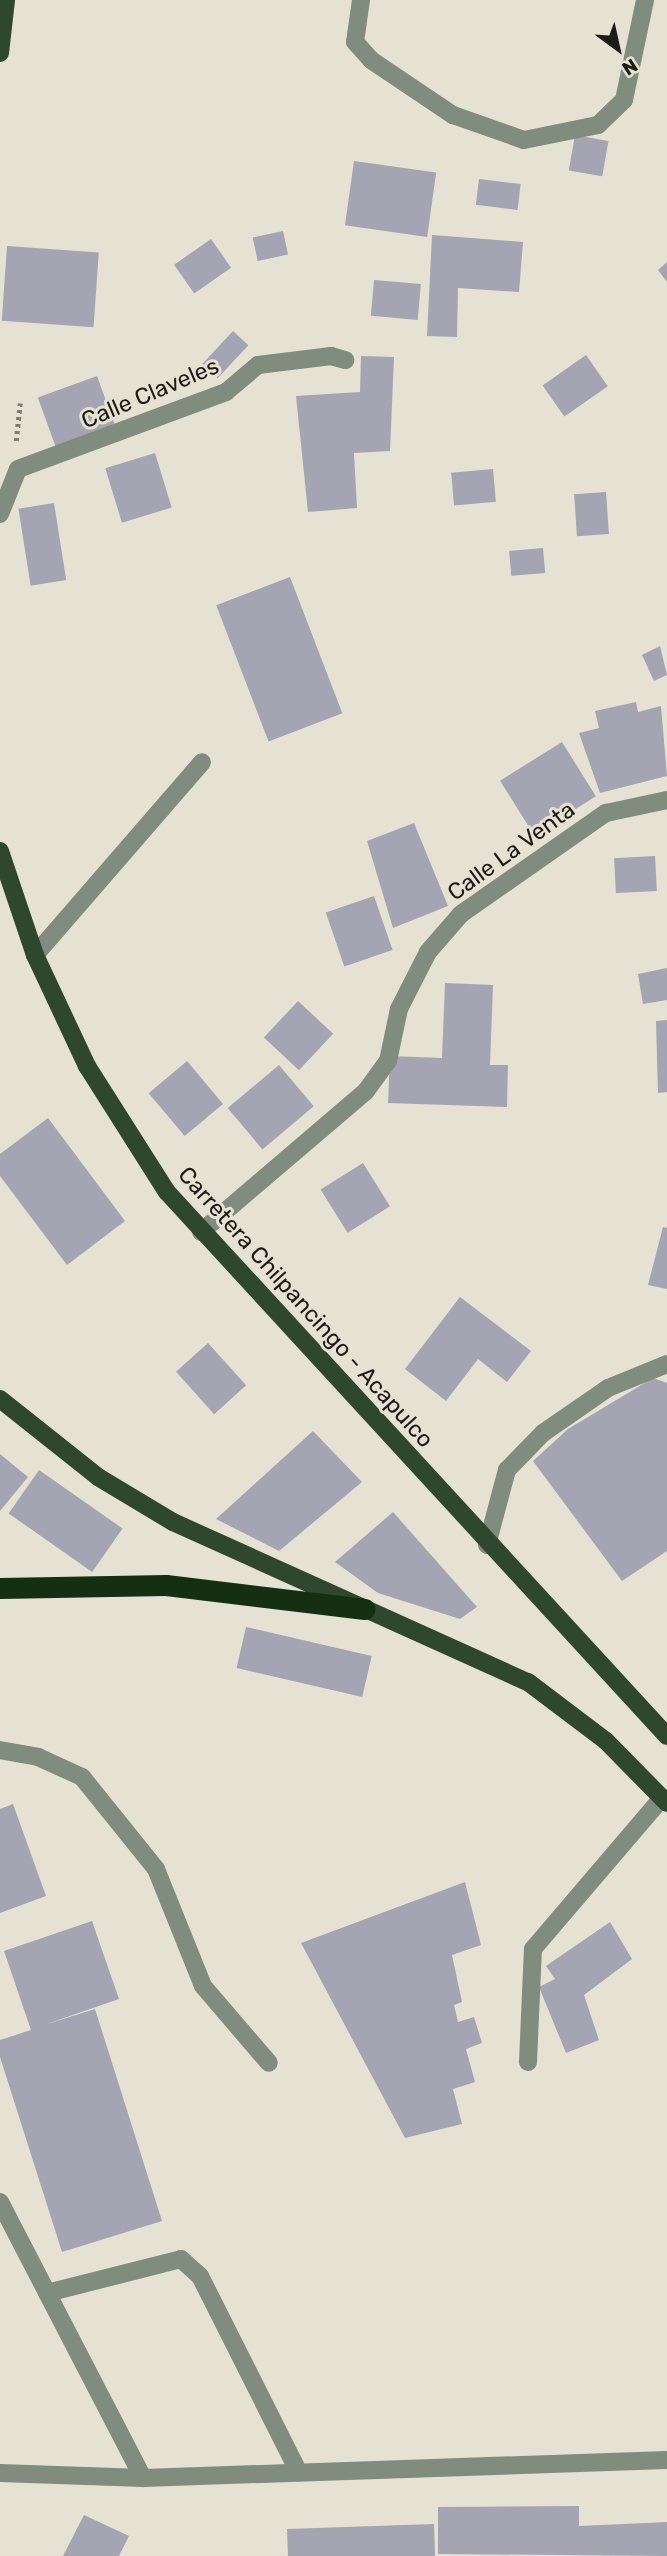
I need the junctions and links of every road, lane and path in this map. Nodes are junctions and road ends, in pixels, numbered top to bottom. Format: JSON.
{"nodes":[{"id":1,"x":6,"y":0,"type":"edge"},
{"id":2,"x":361,"y":0,"type":"edge"},
{"id":3,"x":645,"y":0,"type":"edge"},
{"id":4,"x":0,"y":53,"type":"edge"},
{"id":5,"x":345,"y":360,"type":"dead end"},
{"id":6,"x":0,"y":513,"type":"edge"},
{"id":7,"x":202,"y":762,"type":"dead end"},
{"id":8,"x":667,"y":800,"type":"edge"},
{"id":9,"x":0,"y":851,"type":"edge"},
{"id":10,"x":35,"y":955,"type":"junction"},
{"id":11,"x":201,"y":1231,"type":"junction"},
{"id":12,"x":667,"y":1364,"type":"edge"},
{"id":13,"x":0,"y":1399,"type":"edge"},
{"id":14,"x":487,"y":1545,"type":"junction"},
{"id":15,"x":0,"y":1588,"type":"edge"},
{"id":16,"x":365,"y":1609,"type":"junction"},
{"id":17,"x":667,"y":1736,"type":"edge"},
{"id":18,"x":0,"y":1750,"type":"edge"},
{"id":19,"x":665,"y":1800,"type":"edge"},
{"id":20,"x":528,"y":2062,"type":"dead end"},
{"id":21,"x":269,"y":2063,"type":"dead end"},
{"id":22,"x":0,"y":2202,"type":"edge"},
{"id":23,"x":47,"y":2293,"type":"junction"},
{"id":24,"x":667,"y":2460,"type":"edge"},
{"id":25,"x":0,"y":2473,"type":"edge"},
{"id":26,"x":299,"y":2473,"type":"junction"},
{"id":27,"x":143,"y":2478,"type":"junction"}],
"edges":[{"from":1,"to":4,"type":"main road"},
{"from":2,"to":3,"type":"street"},
{"from":5,"to":6,"type":"street","name":"Calle Claveles"},
{"from":7,"to":10,"type":"street"},
{"from":8,"to":11,"type":"street","name":"Calle La Venta"},
{"from":9,"to":10,"type":"main road","name":"Carretera Chilpancingo - Acapulco"},
{"from":10,"to":11,"type":"main road","name":"Carretera Chilpancingo - Acapulco"},
{"from":11,"to":14,"type":"main road","name":"Carretera Chilpancingo - Acapulco"},
{"from":12,"to":14,"type":"street"},
{"from":13,"to":16,"type":"main road"},
{"from":14,"to":17,"type":"main road","name":"Carretera Chilpancingo - Acapulco"},
{"from":15,"to":16,"type":"highway"},
{"from":16,"to":19,"type":"main road"},
{"from":18,"to":21,"type":"street"},
{"from":19,"to":20,"type":"street"},
{"from":22,"to":23,"type":"street"},
{"from":23,"to":26,"type":"street"},
{"from":23,"to":27,"type":"street"},
{"from":24,"to":26,"type":"street"},
{"from":25,"to":27,"type":"street"},
{"from":26,"to":27,"type":"street"}]}
